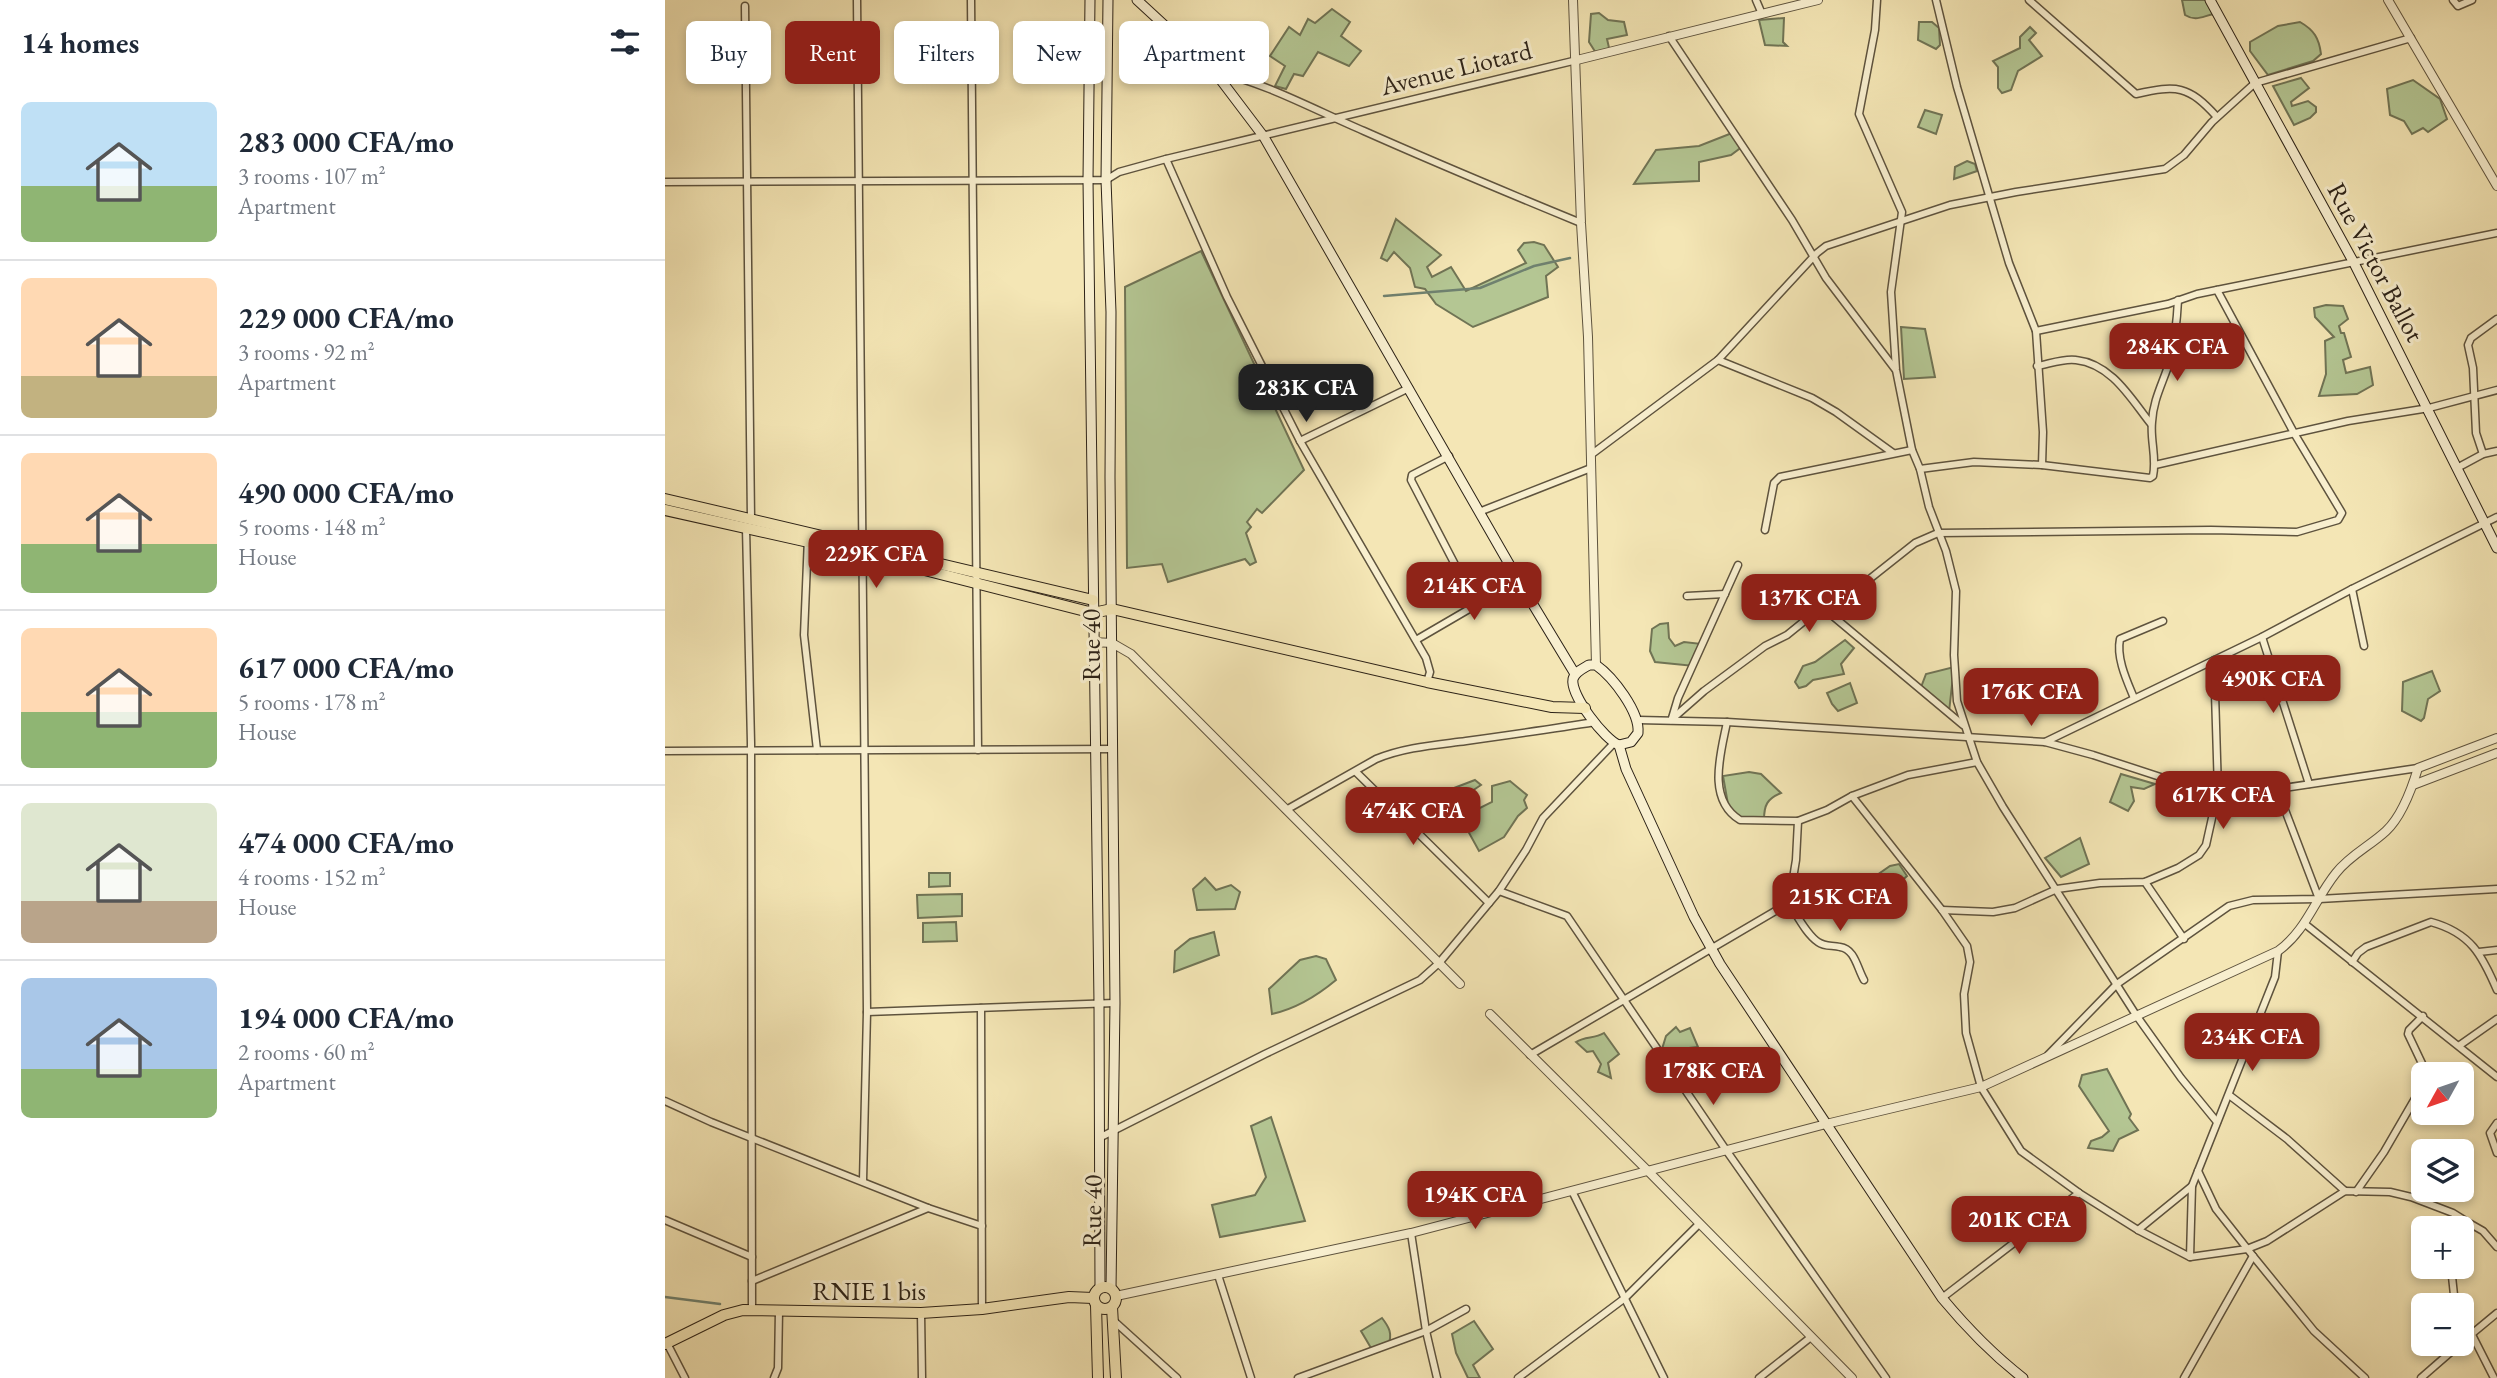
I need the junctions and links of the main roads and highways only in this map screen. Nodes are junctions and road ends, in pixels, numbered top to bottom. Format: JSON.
{"nodes":[{"id":1,"x":1090,"y":0,"type":"edge"},
{"id":2,"x":1108,"y":0,"type":"edge"},
{"id":3,"x":1137,"y":0,"type":"edge"},
{"id":4,"x":2210,"y":0,"type":"edge"},
{"id":5,"x":665,"y":499,"type":"edge"},
{"id":6,"x":665,"y":510,"type":"edge"},
{"id":7,"x":747,"y":521,"type":"junction"},
{"id":8,"x":2497,"y":548,"type":"edge"},
{"id":9,"x":978,"y":578,"type":"junction"},
{"id":10,"x":1093,"y":600,"type":"junction"},
{"id":11,"x":1112,"y":609,"type":"junction"},
{"id":12,"x":1093,"y":612,"type":"junction"},
{"id":13,"x":1575,"y":674,"type":"junction"},
{"id":14,"x":1585,"y":708,"type":"junction"},
{"id":15,"x":1617,"y":744,"type":"junction"},
{"id":16,"x":1100,"y":1287,"type":"junction"},
{"id":17,"x":1114,"y":1292,"type":"junction"},
{"id":18,"x":1094,"y":1301,"type":"junction"},
{"id":19,"x":1112,"y":1307,"type":"junction"},
{"id":20,"x":666,"y":1344,"type":"edge"},
{"id":21,"x":1098,"y":1378,"type":"edge"},
{"id":22,"x":1116,"y":1378,"type":"edge"},
{"id":23,"x":2023,"y":1378,"type":"edge"}],
"edges":[{"from":1,"to":10,"type":"main road","name":"Rue 40"},
{"from":2,"to":11,"type":"main road","name":"Rue 40"},
{"from":3,"to":13,"type":"main road"},
{"from":4,"to":8,"type":"main road","name":"Rue Victor Ballot"},
{"from":5,"to":7,"type":"main road"},
{"from":6,"to":7,"type":"main road"},
{"from":7,"to":9,"type":"main road"},
{"from":9,"to":10,"type":"main road"},
{"from":9,"to":12,"type":"main road"},
{"from":10,"to":11,"type":"main road"},
{"from":10,"to":12,"type":"main road","name":"Rue 40"},
{"from":11,"to":12,"type":"main road"},
{"from":11,"to":14,"type":"main road"},
{"from":11,"to":17,"type":"main road","name":"Rue 40"},
{"from":12,"to":16,"type":"main road","name":"Rue 40"},
{"from":13,"to":14,"type":"main road"},
{"from":13,"to":15,"type":"main road"},
{"from":14,"to":15,"type":"main road"},
{"from":15,"to":23,"type":"main road"},
{"from":16,"to":17,"type":"main road"},
{"from":16,"to":18,"type":"main road"},
{"from":17,"to":19,"type":"main road"},
{"from":18,"to":19,"type":"main road","name":"RNIE 1 bis"},
{"from":18,"to":20,"type":"main road","name":"RNIE 1 bis"},
{"from":18,"to":21,"type":"main road"},
{"from":19,"to":22,"type":"main road"}]}
